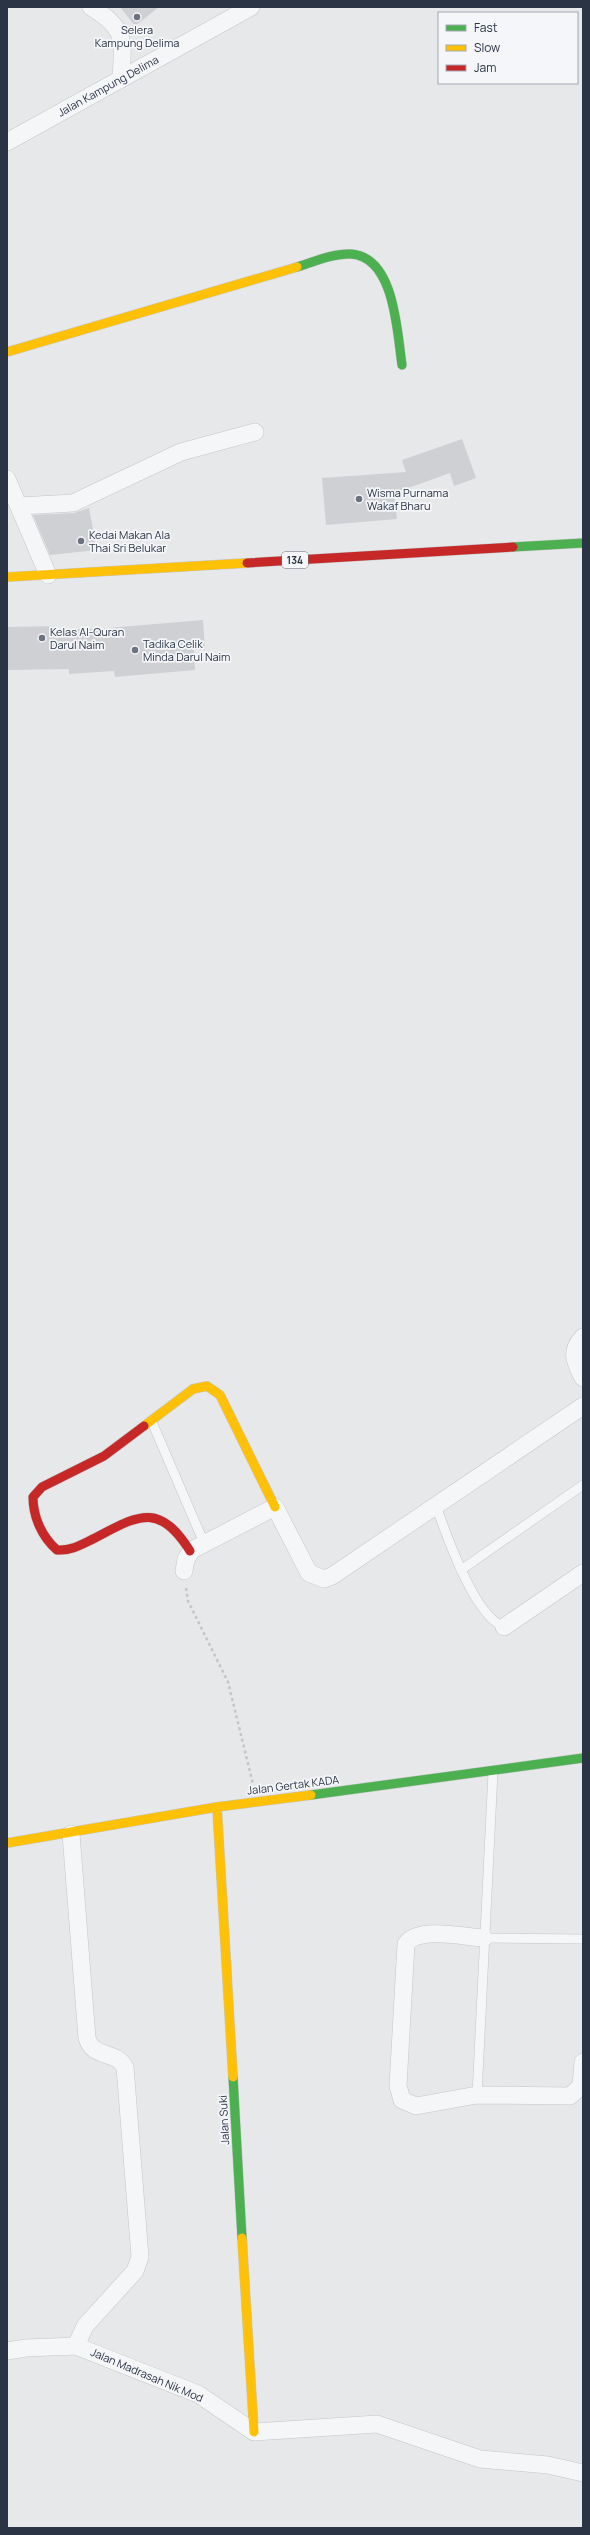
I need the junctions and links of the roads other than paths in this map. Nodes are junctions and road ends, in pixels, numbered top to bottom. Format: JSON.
{"nodes":[{"id":1,"x":92,"y":7,"type":"edge"},
{"id":2,"x":251,"y":7,"type":"edge"},
{"id":3,"x":121,"y":79,"type":"junction"},
{"id":4,"x":7,"y":142,"type":"edge"},
{"id":5,"x":7,"y":352,"type":"edge"},
{"id":6,"x":402,"y":365,"type":"dead end"},
{"id":7,"x":255,"y":432,"type":"dead end"},
{"id":8,"x":7,"y":479,"type":"edge"},
{"id":9,"x":19,"y":506,"type":"junction"},
{"id":10,"x":583,"y":543,"type":"edge"},
{"id":11,"x":48,"y":575,"type":"junction"},
{"id":12,"x":7,"y":577,"type":"edge"},
{"id":13,"x":583,"y":1337,"type":"edge"},
{"id":14,"x":583,"y":1378,"type":"edge"},
{"id":15,"x":583,"y":1406,"type":"edge"},
{"id":16,"x":152,"y":1422,"type":"junction"},
{"id":17,"x":583,"y":1485,"type":"edge"},
{"id":18,"x":436,"y":1506,"type":"junction"},
{"id":19,"x":275,"y":1507,"type":"junction"},
{"id":20,"x":197,"y":1547,"type":"junction"},
{"id":21,"x":461,"y":1570,"type":"junction"},
{"id":22,"x":184,"y":1571,"type":"road end"},
{"id":23,"x":583,"y":1573,"type":"edge"},
{"id":24,"x":504,"y":1627,"type":"joint"},
{"id":25,"x":583,"y":1758,"type":"edge"},
{"id":26,"x":493,"y":1772,"type":"junction"},
{"id":27,"x":217,"y":1807,"type":"junction"},
{"id":28,"x":71,"y":1834,"type":"junction"},
{"id":29,"x":7,"y":1843,"type":"edge"},
{"id":30,"x":484,"y":1938,"type":"junction"},
{"id":31,"x":583,"y":1939,"type":"edge"},
{"id":32,"x":583,"y":2062,"type":"edge"},
{"id":33,"x":477,"y":2095,"type":"junction"},
{"id":34,"x":76,"y":2346,"type":"junction"},
{"id":35,"x":7,"y":2351,"type":"edge"},
{"id":36,"x":254,"y":2432,"type":"junction"},
{"id":37,"x":583,"y":2473,"type":"edge"}],
"edges":[{"from":1,"to":3,"type":"street"},
{"from":2,"to":3,"type":"street","name":"Jalan Kampung Delima"},
{"from":3,"to":4,"type":"street","name":"Jalan Kampung Delima"},
{"from":5,"to":6,"type":"street"},
{"from":7,"to":9,"type":"street"},
{"from":8,"to":9,"type":"street"},
{"from":9,"to":11,"type":"street"},
{"from":10,"to":11,"type":"street","number":"134"},
{"from":11,"to":12,"type":"street","number":"134"},
{"from":13,"to":14,"type":"street"},
{"from":15,"to":18,"type":"street"},
{"from":16,"to":19,"type":"street"},
{"from":16,"to":20,"type":"lane"},
{"from":16,"to":20,"type":"street"},
{"from":17,"to":21,"type":"lane"},
{"from":18,"to":19,"type":"street"},
{"from":18,"to":21,"type":"lane"},
{"from":19,"to":20,"type":"street"},
{"from":20,"to":22,"type":"street"},
{"from":21,"to":24,"type":"lane"},
{"from":23,"to":24,"type":"street"},
{"from":25,"to":26,"type":"street","name":"Jalan Gertak KADA"},
{"from":26,"to":27,"type":"street","name":"Jalan Gertak KADA"},
{"from":26,"to":30,"type":"lane"},
{"from":27,"to":28,"type":"street","name":"Jalan Gertak KADA"},
{"from":27,"to":36,"type":"street","name":"Jalan Suki"},
{"from":28,"to":29,"type":"street","name":"Jalan Gertak KADA"},
{"from":28,"to":34,"type":"street"},
{"from":30,"to":31,"type":"lane"},
{"from":30,"to":33,"type":"lane"},
{"from":30,"to":33,"type":"street"},
{"from":32,"to":33,"type":"street"},
{"from":34,"to":35,"type":"street","name":"Jalan Madrasah Nik Mod"},
{"from":34,"to":36,"type":"street","name":"Jalan Madrasah Nik Mod"},
{"from":36,"to":37,"type":"street"}]}
